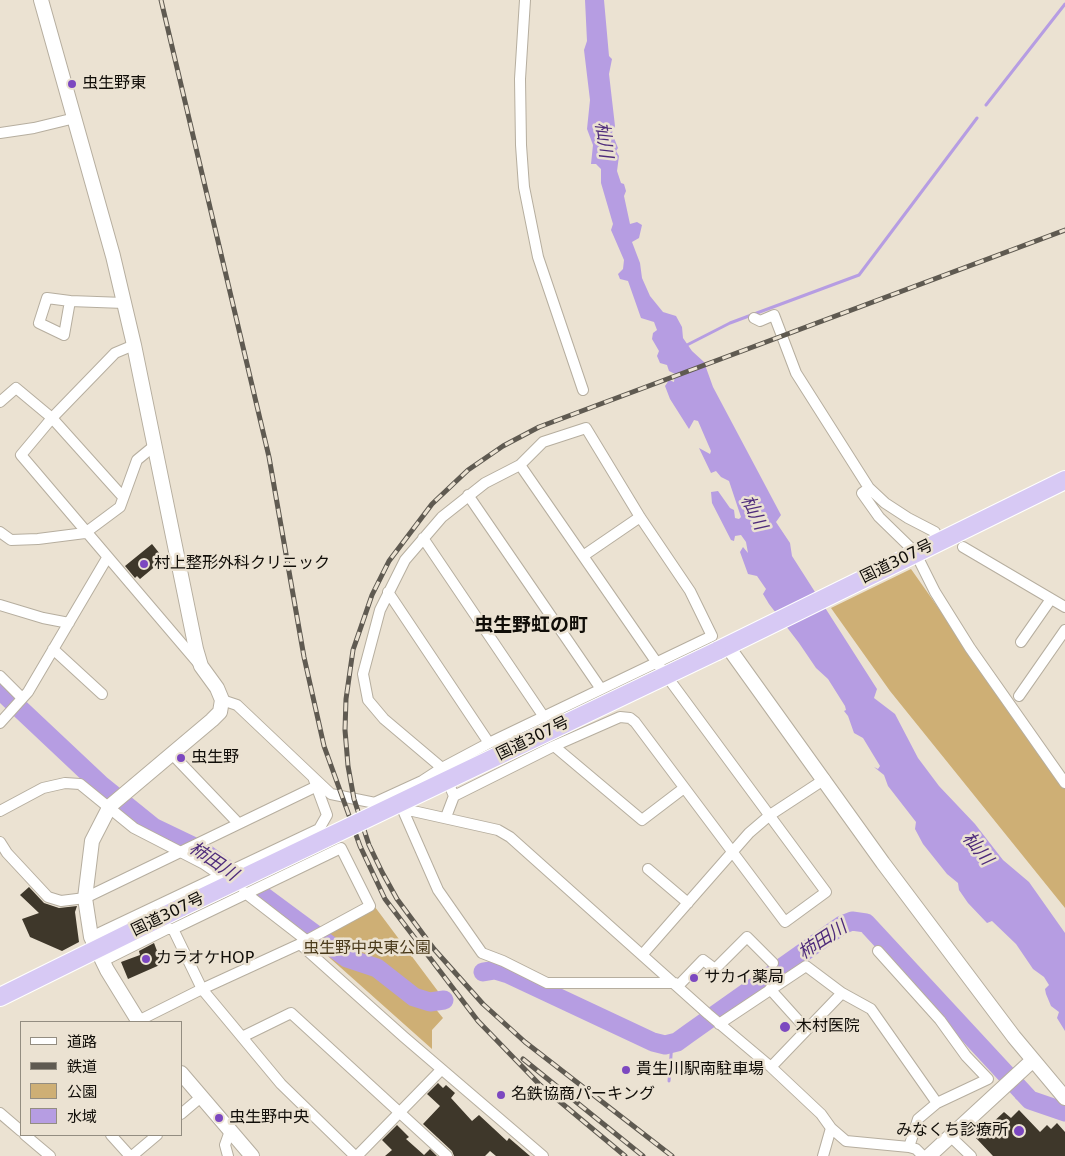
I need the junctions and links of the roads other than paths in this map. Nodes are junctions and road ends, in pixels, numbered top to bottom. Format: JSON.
{"nodes":[{"id":1,"x":41,"y":0,"type":"edge"},
{"id":2,"x":525,"y":0,"type":"edge"},
{"id":3,"x":75,"y":118,"type":"junction"},
{"id":4,"x":0,"y":133,"type":"edge"},
{"id":5,"x":70,"y":301,"type":"dead end"},
{"id":6,"x":124,"y":303,"type":"junction"},
{"id":7,"x":754,"y":318,"type":"dead end"},
{"id":8,"x":134,"y":346,"type":"junction"},
{"id":9,"x":583,"y":390,"type":"dead end"},
{"id":10,"x":0,"y":402,"type":"edge"},
{"id":11,"x":52,"y":418,"type":"junction"},
{"id":12,"x":154,"y":446,"type":"junction"},
{"id":13,"x":520,"y":465,"type":"junction"},
{"id":14,"x":1065,"y":480,"type":"edge"},
{"id":15,"x":869,"y":488,"type":"junction"},
{"id":16,"x":468,"y":495,"type":"junction"},
{"id":17,"x":123,"y":497,"type":"junction"},
{"id":18,"x":640,"y":517,"type":"junction"},
{"id":19,"x":0,"y":532,"type":"edge"},
{"id":20,"x":935,"y":532,"type":"dead end"},
{"id":21,"x":85,"y":533,"type":"junction"},
{"id":22,"x":423,"y":538,"type":"junction"},
{"id":23,"x":963,"y":547,"type":"dead end"},
{"id":24,"x":910,"y":555,"type":"junction"},
{"id":25,"x":583,"y":556,"type":"junction"},
{"id":26,"x":107,"y":558,"type":"junction"},
{"id":27,"x":388,"y":592,"type":"junction"},
{"id":28,"x":1051,"y":599,"type":"junction"},
{"id":29,"x":0,"y":605,"type":"edge"},
{"id":30,"x":1065,"y":607,"type":"edge"},
{"id":31,"x":69,"y":623,"type":"junction"},
{"id":32,"x":1065,"y":630,"type":"edge"},
{"id":33,"x":1021,"y":642,"type":"dead end"},
{"id":34,"x":729,"y":645,"type":"junction"},
{"id":35,"x":53,"y":650,"type":"junction"},
{"id":36,"x":657,"y":663,"type":"junction"},
{"id":37,"x":201,"y":666,"type":"junction"},
{"id":38,"x":0,"y":676,"type":"edge"},
{"id":39,"x":601,"y":689,"type":"junction"},
{"id":40,"x":102,"y":694,"type":"dead end"},
{"id":41,"x":1019,"y":696,"type":"dead end"},
{"id":42,"x":22,"y":698,"type":"junction"},
{"id":43,"x":222,"y":700,"type":"junction"},
{"id":44,"x":544,"y":717,"type":"junction"},
{"id":45,"x":0,"y":723,"type":"edge"},
{"id":46,"x":489,"y":744,"type":"junction"},
{"id":47,"x":554,"y":746,"type":"junction"},
{"id":48,"x":171,"y":753,"type":"junction"},
{"id":49,"x":442,"y":768,"type":"junction"},
{"id":50,"x":825,"y":779,"type":"junction"},
{"id":51,"x":314,"y":782,"type":"junction"},
{"id":52,"x":1065,"y":783,"type":"edge"},
{"id":53,"x":684,"y":788,"type":"junction"},
{"id":54,"x":454,"y":796,"type":"junction"},
{"id":55,"x":114,"y":802,"type":"junction"},
{"id":56,"x":374,"y":803,"type":"junction"},
{"id":57,"x":402,"y":808,"type":"junction"},
{"id":58,"x":0,"y":811,"type":"edge"},
{"id":59,"x":770,"y":815,"type":"junction"},
{"id":60,"x":446,"y":818,"type":"junction"},
{"id":61,"x":238,"y":823,"type":"junction"},
{"id":62,"x":0,"y":842,"type":"edge"},
{"id":63,"x":182,"y":851,"type":"junction"},
{"id":64,"x":732,"y":852,"type":"junction"},
{"id":65,"x":3,"y":856,"type":"edge"},
{"id":66,"x":648,"y":869,"type":"dead end"},
{"id":67,"x":223,"y":874,"type":"junction"},
{"id":68,"x":246,"y":894,"type":"junction"},
{"id":69,"x":84,"y":898,"type":"junction"},
{"id":70,"x":688,"y":903,"type":"junction"},
{"id":71,"x":173,"y":929,"type":"junction"},
{"id":72,"x":304,"y":942,"type":"junction"},
{"id":73,"x":97,"y":949,"type":"junction"},
{"id":74,"x":878,"y":951,"type":"dead end"},
{"id":75,"x":642,"y":955,"type":"junction"},
{"id":76,"x":773,"y":963,"type":"dead end"},
{"id":77,"x":677,"y":985,"type":"junction"},
{"id":78,"x":202,"y":989,"type":"junction"},
{"id":79,"x":770,"y":990,"type":"junction"},
{"id":80,"x":842,"y":993,"type":"junction"},
{"id":81,"x":0,"y":997,"type":"edge"},
{"id":82,"x":714,"y":1019,"type":"junction"},
{"id":83,"x":137,"y":1021,"type":"edge"},
{"id":84,"x":140,"y":1021,"type":"edge"},
{"id":85,"x":806,"y":1028,"type":"junction"},
{"id":86,"x":242,"y":1037,"type":"junction"},
{"id":87,"x":1034,"y":1060,"type":"junction"},
{"id":88,"x":771,"y":1067,"type":"junction"},
{"id":89,"x":441,"y":1070,"type":"junction"},
{"id":90,"x":182,"y":1074,"type":"edge"},
{"id":91,"x":201,"y":1097,"type":"junction"},
{"id":92,"x":1064,"y":1097,"type":"edge"},
{"id":93,"x":937,"y":1103,"type":"junction"},
{"id":94,"x":399,"y":1112,"type":"junction"},
{"id":95,"x":0,"y":1113,"type":"edge"},
{"id":96,"x":182,"y":1113,"type":"edge"},
{"id":97,"x":831,"y":1128,"type":"junction"},
{"id":98,"x":20,"y":1130,"type":"edge"},
{"id":99,"x":230,"y":1131,"type":"junction"},
{"id":100,"x":26,"y":1136,"type":"edge"},
{"id":101,"x":112,"y":1136,"type":"edge"},
{"id":102,"x":156,"y":1136,"type":"edge"},
{"id":103,"x":950,"y":1136,"type":"junction"},
{"id":104,"x":909,"y":1147,"type":"junction"},
{"id":105,"x":50,"y":1156,"type":"edge"},
{"id":106,"x":131,"y":1156,"type":"edge"},
{"id":107,"x":228,"y":1156,"type":"edge"},
{"id":108,"x":252,"y":1156,"type":"edge"},
{"id":109,"x":356,"y":1156,"type":"edge"},
{"id":110,"x":447,"y":1156,"type":"edge"},
{"id":111,"x":543,"y":1156,"type":"edge"},
{"id":112,"x":823,"y":1156,"type":"edge"},
{"id":113,"x":923,"y":1156,"type":"edge"},
{"id":114,"x":929,"y":1156,"type":"edge"},
{"id":115,"x":971,"y":1156,"type":"edge"}],
"edges":[{"from":1,"to":3,"type":"street"},
{"from":2,"to":9,"type":"street"},
{"from":3,"to":4,"type":"street"},
{"from":3,"to":6,"type":"street"},
{"from":5,"to":6,"type":"street"},
{"from":6,"to":8,"type":"street"},
{"from":7,"to":15,"type":"street"},
{"from":8,"to":11,"type":"street"},
{"from":8,"to":12,"type":"street"},
{"from":10,"to":11,"type":"street"},
{"from":11,"to":17,"type":"street"},
{"from":11,"to":21,"type":"street"},
{"from":12,"to":17,"type":"street"},
{"from":12,"to":37,"type":"street"},
{"from":13,"to":16,"type":"street"},
{"from":13,"to":18,"type":"street"},
{"from":13,"to":25,"type":"street"},
{"from":14,"to":24,"type":"highway","name":"国道307号"},
{"from":15,"to":20,"type":"street"},
{"from":15,"to":24,"type":"street"},
{"from":16,"to":22,"type":"street"},
{"from":16,"to":39,"type":"street"},
{"from":17,"to":21,"type":"street"},
{"from":18,"to":25,"type":"street"},
{"from":18,"to":36,"type":"street"},
{"from":19,"to":21,"type":"street"},
{"from":21,"to":26,"type":"street"},
{"from":22,"to":27,"type":"street"},
{"from":22,"to":44,"type":"street"},
{"from":23,"to":28,"type":"street"},
{"from":24,"to":34,"type":"highway","name":"国道307号"},
{"from":24,"to":52,"type":"street"},
{"from":25,"to":36,"type":"street"},
{"from":26,"to":31,"type":"street"},
{"from":26,"to":37,"type":"street"},
{"from":27,"to":46,"type":"street"},
{"from":27,"to":49,"type":"street"},
{"from":28,"to":30,"type":"street"},
{"from":28,"to":33,"type":"street"},
{"from":29,"to":31,"type":"street"},
{"from":31,"to":35,"type":"street"},
{"from":32,"to":41,"type":"street"},
{"from":34,"to":50,"type":"street"},
{"from":34,"to":73,"type":"highway","name":"国道307号","bridge":true},
{"from":35,"to":40,"type":"street"},
{"from":35,"to":42,"type":"street"},
{"from":36,"to":39,"type":"street"},
{"from":36,"to":59,"type":"street"},
{"from":37,"to":43,"type":"street"},
{"from":38,"to":42,"type":"street"},
{"from":39,"to":44,"type":"street"},
{"from":42,"to":45,"type":"street"},
{"from":43,"to":48,"type":"street"},
{"from":43,"to":51,"type":"street"},
{"from":44,"to":46,"type":"street"},
{"from":46,"to":49,"type":"street"},
{"from":47,"to":53,"type":"street"},
{"from":47,"to":53,"type":"street"},
{"from":47,"to":54,"type":"street"},
{"from":48,"to":55,"type":"street"},
{"from":48,"to":61,"type":"street"},
{"from":49,"to":54,"type":"street"},
{"from":49,"to":56,"type":"street"},
{"from":50,"to":59,"type":"street"},
{"from":50,"to":87,"type":"street"},
{"from":51,"to":56,"type":"street"},
{"from":51,"to":61,"type":"street"},
{"from":51,"to":67,"type":"street"},
{"from":53,"to":64,"type":"street"},
{"from":54,"to":60,"type":"street"},
{"from":55,"to":58,"type":"street"},
{"from":55,"to":63,"type":"street"},
{"from":55,"to":69,"type":"street"},
{"from":56,"to":57,"type":"street"},
{"from":57,"to":60,"type":"street"},
{"from":57,"to":77,"type":"street"},
{"from":59,"to":64,"type":"street"},
{"from":59,"to":64,"type":"street"},
{"from":60,"to":75,"type":"street"},
{"from":61,"to":63,"type":"street"},
{"from":62,"to":65,"type":"street"},
{"from":63,"to":67,"type":"street"},
{"from":63,"to":69,"type":"street"},
{"from":64,"to":70,"type":"street"},
{"from":65,"to":69,"type":"street"},
{"from":66,"to":70,"type":"street"},
{"from":67,"to":68,"type":"street"},
{"from":67,"to":73,"type":"street"},
{"from":68,"to":71,"type":"street"},
{"from":68,"to":72,"type":"street"},
{"from":68,"to":72,"type":"street"},
{"from":69,"to":73,"type":"street"},
{"from":70,"to":75,"type":"street"},
{"from":71,"to":73,"type":"street"},
{"from":71,"to":78,"type":"street"},
{"from":72,"to":78,"type":"street"},
{"from":72,"to":89,"type":"street"},
{"from":73,"to":81,"type":"highway","name":"国道307号"},
{"from":73,"to":83,"type":"street"},
{"from":74,"to":93,"type":"street"},
{"from":75,"to":77,"type":"street"},
{"from":76,"to":77,"type":"street"},
{"from":77,"to":82,"type":"street"},
{"from":78,"to":84,"type":"street"},
{"from":78,"to":86,"type":"street"},
{"from":79,"to":80,"type":"street"},
{"from":79,"to":82,"type":"street"},
{"from":79,"to":85,"type":"street"},
{"from":80,"to":85,"type":"street"},
{"from":80,"to":93,"type":"street"},
{"from":82,"to":88,"type":"street"},
{"from":85,"to":88,"type":"street"},
{"from":86,"to":94,"type":"street"},
{"from":86,"to":109,"type":"street"},
{"from":87,"to":92,"type":"street"},
{"from":87,"to":103,"type":"street"},
{"from":88,"to":97,"type":"street"},
{"from":89,"to":94,"type":"street"},
{"from":89,"to":111,"type":"street"},
{"from":90,"to":91,"type":"street"},
{"from":91,"to":96,"type":"street"},
{"from":91,"to":99,"type":"street"},
{"from":93,"to":104,"type":"street"},
{"from":94,"to":109,"type":"street"},
{"from":94,"to":110,"type":"street"},
{"from":95,"to":98,"type":"street"},
{"from":97,"to":104,"type":"street"},
{"from":97,"to":112,"type":"street"},
{"from":99,"to":107,"type":"street"},
{"from":99,"to":108,"type":"street"},
{"from":100,"to":105,"type":"street"},
{"from":101,"to":106,"type":"street"},
{"from":102,"to":106,"type":"street"},
{"from":103,"to":114,"type":"street"},
{"from":103,"to":115,"type":"street"},
{"from":104,"to":113,"type":"street"}]}
